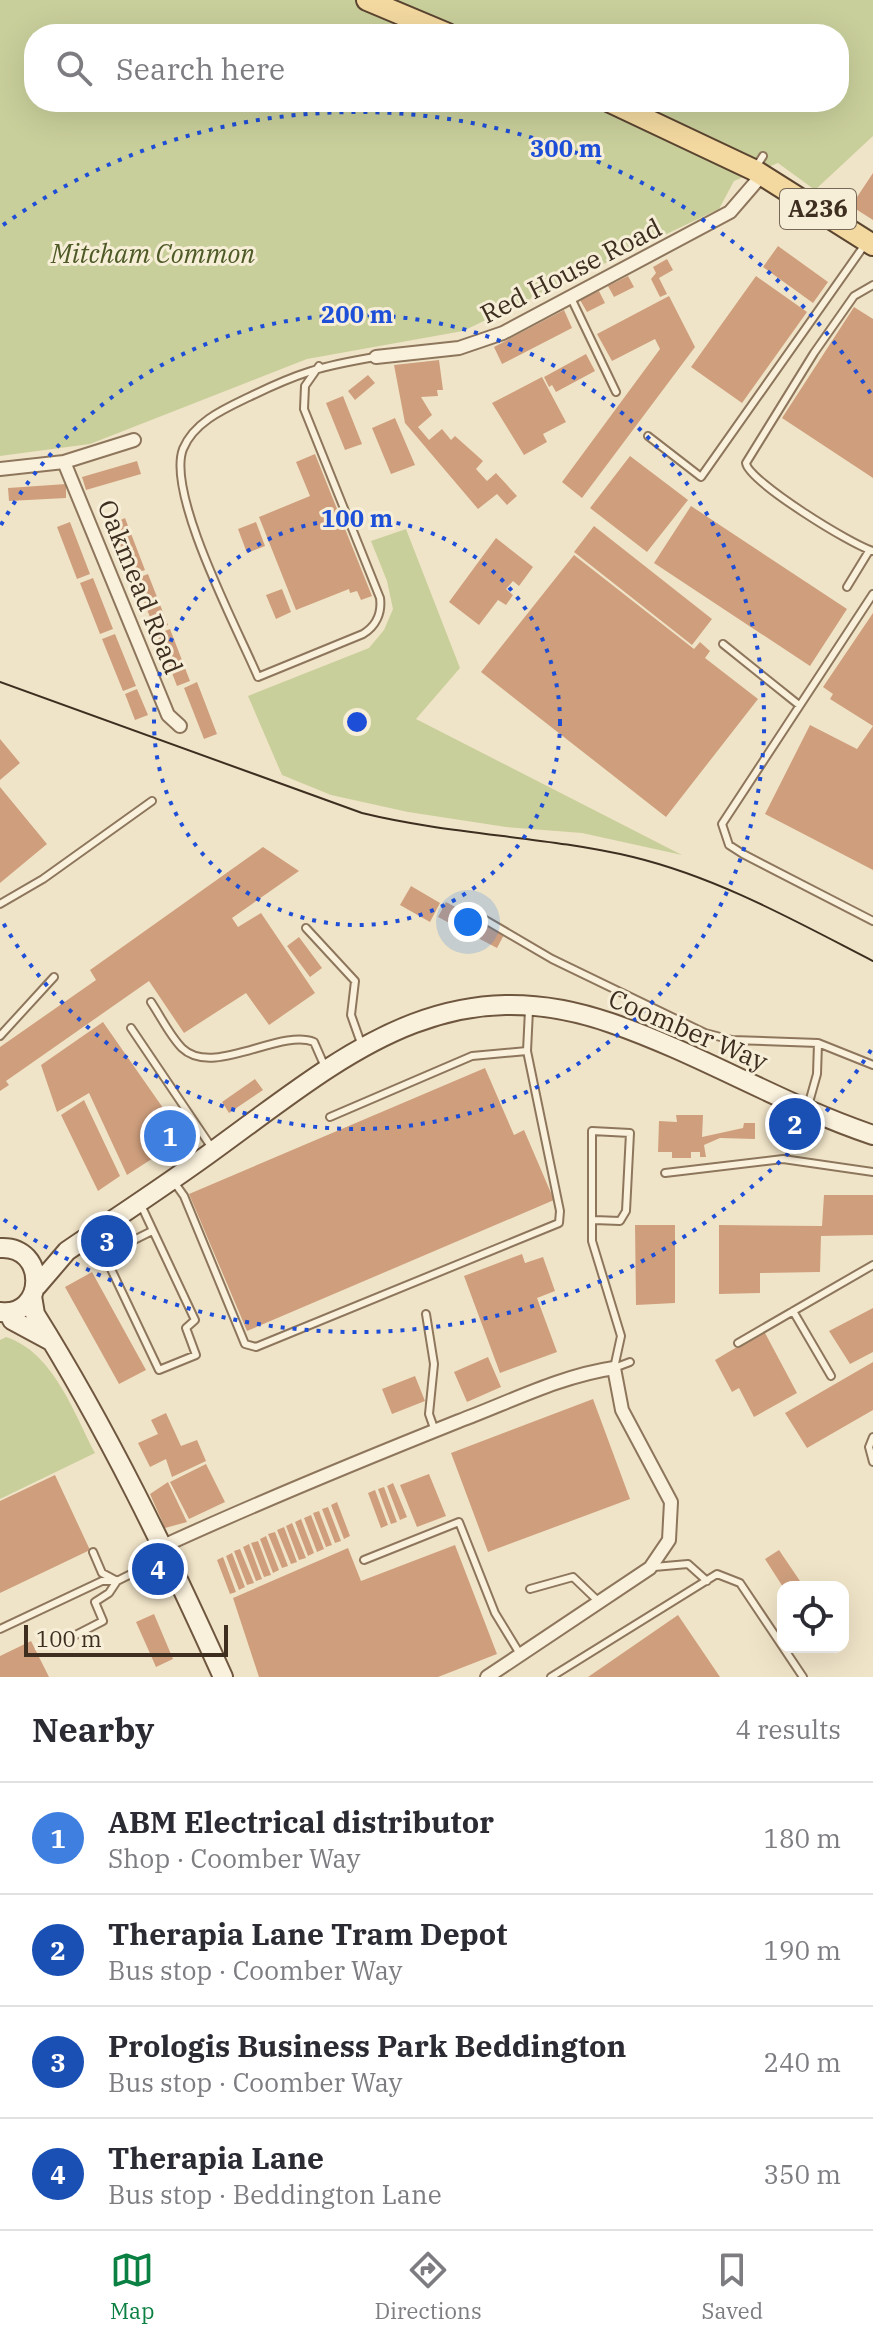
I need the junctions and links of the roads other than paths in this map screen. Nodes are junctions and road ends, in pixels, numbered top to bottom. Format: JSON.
{"nodes":[{"id":1,"x":367,"y":0,"type":"edge"},
{"id":2,"x":424,"y":24,"type":"edge"},
{"id":3,"x":633,"y":112,"type":"edge"},
{"id":4,"x":760,"y":167,"type":"junction"},
{"id":5,"x":870,"y":243,"type":"edge"},
{"id":6,"x":873,"y":285,"type":"edge"},
{"id":7,"x":570,"y":297,"type":"junction"},
{"id":8,"x":376,"y":357,"type":"joint"},
{"id":9,"x":319,"y":366,"type":"junction"},
{"id":10,"x":616,"y":392,"type":"dead end"},
{"id":11,"x":648,"y":436,"type":"dead end"},
{"id":12,"x":134,"y":440,"type":"dead end"},
{"id":13,"x":64,"y":462,"type":"junction"},
{"id":14,"x":0,"y":469,"type":"edge"},
{"id":15,"x":871,"y":551,"type":"edge"},
{"id":16,"x":847,"y":587,"type":"dead end"},
{"id":17,"x":873,"y":594,"type":"edge"},
{"id":18,"x":723,"y":644,"type":"dead end"},
{"id":19,"x":799,"y":705,"type":"junction"},
{"id":20,"x":180,"y":726,"type":"dead end"},
{"id":21,"x":152,"y":801,"type":"dead end"},
{"id":22,"x":0,"y":904,"type":"edge"},
{"id":23,"x":470,"y":911,"type":"dead end"},
{"id":24,"x":873,"y":921,"type":"edge"},
{"id":25,"x":306,"y":928,"type":"dead end"},
{"id":26,"x":54,"y":977,"type":"dead end"},
{"id":27,"x":151,"y":1002,"type":"dead end"},
{"id":28,"x":529,"y":1006,"type":"junction"},
{"id":29,"x":131,"y":1028,"type":"dead end"},
{"id":30,"x":0,"y":1036,"type":"edge"},
{"id":31,"x":818,"y":1043,"type":"junction"},
{"id":32,"x":362,"y":1046,"type":"junction"},
{"id":33,"x":527,"y":1051,"type":"junction"},
{"id":34,"x":873,"y":1065,"type":"edge"},
{"id":35,"x":325,"y":1068,"type":"junction"},
{"id":36,"x":807,"y":1109,"type":"junction"},
{"id":37,"x":330,"y":1117,"type":"dead end"},
{"id":38,"x":873,"y":1135,"type":"edge"},
{"id":39,"x":213,"y":1151,"type":"junction"},
{"id":40,"x":873,"y":1172,"type":"edge"},
{"id":41,"x":665,"y":1173,"type":"dead end"},
{"id":42,"x":172,"y":1179,"type":"junction"},
{"id":43,"x":139,"y":1202,"type":"junction"},
{"id":44,"x":594,"y":1220,"type":"junction"},
{"id":45,"x":152,"y":1231,"type":"junction"},
{"id":46,"x":9,"y":1246,"type":"edge"},
{"id":47,"x":67,"y":1251,"type":"junction"},
{"id":48,"x":873,"y":1265,"type":"edge"},
{"id":49,"x":35,"y":1291,"type":"junction"},
{"id":50,"x":793,"y":1311,"type":"junction"},
{"id":51,"x":3,"y":1313,"type":"edge"},
{"id":52,"x":426,"y":1314,"type":"dead end"},
{"id":53,"x":53,"y":1343,"type":"junction"},
{"id":54,"x":738,"y":1343,"type":"dead end"},
{"id":55,"x":630,"y":1362,"type":"dead end"},
{"id":56,"x":614,"y":1368,"type":"junction"},
{"id":57,"x":831,"y":1376,"type":"dead end"},
{"id":58,"x":435,"y":1431,"type":"junction"},
{"id":59,"x":873,"y":1437,"type":"edge"},
{"id":60,"x":873,"y":1462,"type":"edge"},
{"id":61,"x":93,"y":1552,"type":"dead end"},
{"id":62,"x":164,"y":1552,"type":"junction"},
{"id":63,"x":364,"y":1560,"type":"dead end"},
{"id":64,"x":650,"y":1568,"type":"junction"},
{"id":65,"x":117,"y":1581,"type":"junction"},
{"id":66,"x":707,"y":1581,"type":"junction"},
{"id":67,"x":530,"y":1589,"type":"dead end"},
{"id":68,"x":599,"y":1602,"type":"junction"},
{"id":69,"x":0,"y":1629,"type":"edge"},
{"id":70,"x":62,"y":1642,"type":"dead end"},
{"id":71,"x":520,"y":1654,"type":"junction"},
{"id":72,"x":223,"y":1677,"type":"edge"},
{"id":73,"x":487,"y":1677,"type":"edge"},
{"id":74,"x":551,"y":1677,"type":"edge"},
{"id":75,"x":803,"y":1677,"type":"edge"}],
"edges":[{"from":1,"to":2,"type":"main road"},
{"from":3,"to":4,"type":"main road","number":"A236"},
{"from":4,"to":5,"type":"main road","number":"A236"},
{"from":4,"to":7,"type":"street","name":"Red House Road"},
{"from":5,"to":11,"type":"lane"},
{"from":6,"to":15,"type":"lane"},
{"from":7,"to":8,"type":"street","name":"Red House Road"},
{"from":7,"to":10,"type":"lane"},
{"from":8,"to":9,"type":"lane"},
{"from":9,"to":9,"type":"lane"},
{"from":12,"to":13,"type":"street"},
{"from":13,"to":14,"type":"street"},
{"from":13,"to":20,"type":"street","name":"Oakmead Road"},
{"from":15,"to":16,"type":"lane"},
{"from":17,"to":19,"type":"lane"},
{"from":18,"to":19,"type":"lane"},
{"from":19,"to":24,"type":"lane"},
{"from":21,"to":22,"type":"lane"},
{"from":23,"to":31,"type":"lane"},
{"from":25,"to":32,"type":"lane"},
{"from":26,"to":30,"type":"lane"},
{"from":27,"to":35,"type":"lane"},
{"from":28,"to":32,"type":"street","name":"Coomber Way"},
{"from":28,"to":33,"type":"lane"},
{"from":28,"to":36,"type":"street","name":"Coomber Way"},
{"from":29,"to":39,"type":"lane"},
{"from":31,"to":34,"type":"lane"},
{"from":31,"to":36,"type":"lane"},
{"from":32,"to":35,"type":"street","name":"Coomber Way"},
{"from":33,"to":37,"type":"lane"},
{"from":33,"to":42,"type":"lane"},
{"from":35,"to":39,"type":"street","name":"Coomber Way"},
{"from":36,"to":38,"type":"street","name":"Coomber Way"},
{"from":39,"to":42,"type":"street","name":"Coomber Way"},
{"from":40,"to":41,"type":"lane"},
{"from":42,"to":43,"type":"street","name":"Coomber Way"},
{"from":43,"to":45,"type":"lane"},
{"from":43,"to":47,"type":"street","name":"Coomber Way"},
{"from":44,"to":44,"type":"lane"},
{"from":44,"to":56,"type":"lane"},
{"from":45,"to":45,"type":"lane"},
{"from":46,"to":47,"type":"street","name":"Coomber Way"},
{"from":46,"to":49,"type":"street"},
{"from":47,"to":49,"type":"street","name":"Coomber Way"},
{"from":48,"to":50,"type":"lane"},
{"from":49,"to":51,"type":"street","name":"Coomber Way"},
{"from":49,"to":53,"type":"street"},
{"from":50,"to":54,"type":"lane"},
{"from":50,"to":57,"type":"lane"},
{"from":51,"to":53,"type":"street"},
{"from":52,"to":58,"type":"lane"},
{"from":53,"to":62,"type":"street"},
{"from":55,"to":56,"type":"lane"},
{"from":56,"to":58,"type":"street"},
{"from":56,"to":64,"type":"street"},
{"from":58,"to":62,"type":"street"},
{"from":59,"to":60,"type":"lane"},
{"from":61,"to":65,"type":"lane"},
{"from":62,"to":65,"type":"lane"},
{"from":62,"to":72,"type":"street"},
{"from":63,"to":71,"type":"lane"},
{"from":64,"to":66,"type":"lane"},
{"from":64,"to":68,"type":"street"},
{"from":65,"to":69,"type":"lane"},
{"from":65,"to":70,"type":"lane"},
{"from":66,"to":74,"type":"lane"},
{"from":66,"to":75,"type":"lane"},
{"from":67,"to":68,"type":"lane"},
{"from":68,"to":71,"type":"street"},
{"from":71,"to":73,"type":"street"}]}
